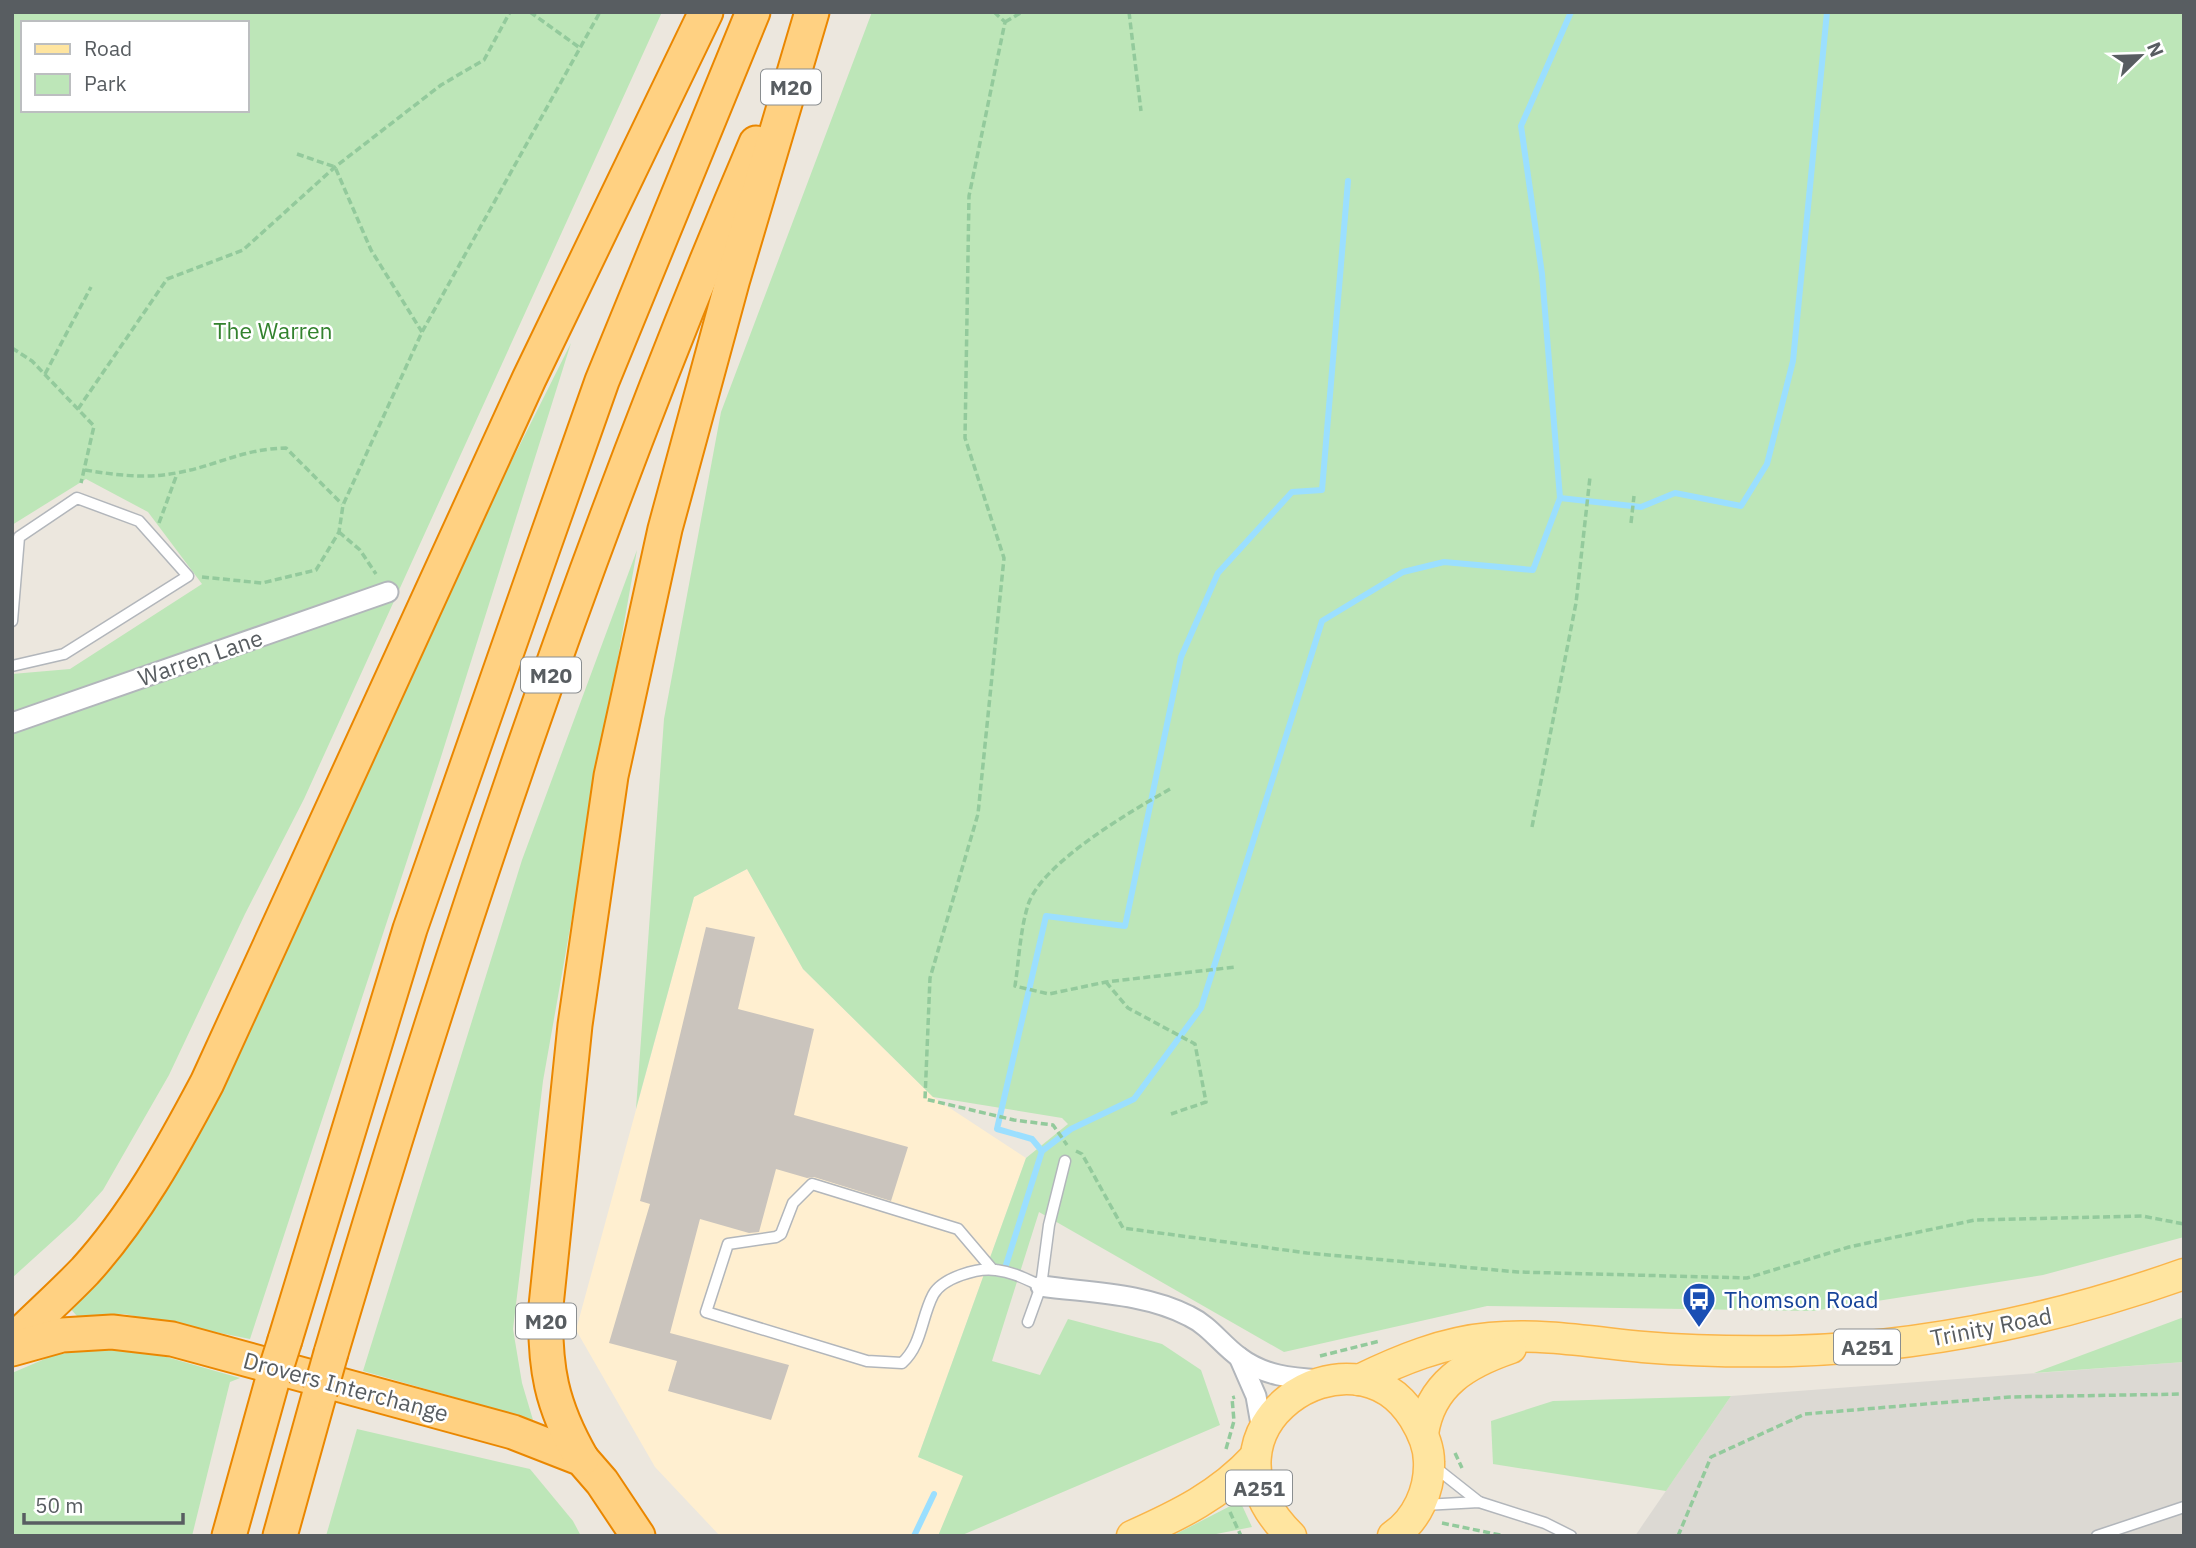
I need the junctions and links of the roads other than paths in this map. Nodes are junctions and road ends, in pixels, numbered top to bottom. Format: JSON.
{"nodes":[{"id":1,"x":706,"y":12,"type":"edge"},
{"id":2,"x":753,"y":12,"type":"edge"},
{"id":3,"x":812,"y":12,"type":"edge"},
{"id":4,"x":388,"y":592,"type":"road end"},
{"id":5,"x":12,"y":621,"type":"edge"},
{"id":6,"x":12,"y":666,"type":"edge"},
{"id":7,"x":12,"y":723,"type":"edge"},
{"id":8,"x":1065,"y":1161,"type":"dead end"},
{"id":9,"x":992,"y":1269,"type":"junction"},
{"id":10,"x":2184,"y":1274,"type":"edge"},
{"id":11,"x":1041,"y":1286,"type":"junction"},
{"id":12,"x":1028,"y":1322,"type":"dead end"},
{"id":13,"x":1541,"y":1337,"type":"junction"},
{"id":14,"x":12,"y":1342,"type":"edge"},
{"id":15,"x":12,"y":1349,"type":"edge"},
{"id":16,"x":1239,"y":1357,"type":"junction"},
{"id":17,"x":1325,"y":1380,"type":"junction"},
{"id":18,"x":1359,"y":1380,"type":"junction"},
{"id":19,"x":1259,"y":1444,"type":"junction"},
{"id":20,"x":1426,"y":1448,"type":"junction"},
{"id":21,"x":582,"y":1459,"type":"junction"},
{"id":22,"x":1479,"y":1502,"type":"junction"},
{"id":23,"x":2184,"y":1507,"type":"edge"},
{"id":24,"x":1431,"y":1514,"type":"junction"},
{"id":25,"x":1397,"y":1534,"type":"edge"},
{"id":26,"x":229,"y":1536,"type":"edge"},
{"id":27,"x":280,"y":1536,"type":"edge"},
{"id":28,"x":638,"y":1536,"type":"edge"},
{"id":29,"x":1132,"y":1536,"type":"edge"},
{"id":30,"x":1291,"y":1536,"type":"edge"},
{"id":31,"x":1571,"y":1536,"type":"edge"},
{"id":32,"x":2097,"y":1536,"type":"edge"}],
"edges":[{"from":1,"to":14,"type":"highway"},
{"from":2,"to":26,"type":"highway","number":"M20","bridge":true},
{"from":3,"to":21,"type":"highway","number":"M20"},
{"from":3,"to":27,"type":"highway","number":"M20","bridge":true},
{"from":4,"to":7,"type":"street","name":"Warren Lane"},
{"from":5,"to":6,"type":"lane"},
{"from":8,"to":11,"type":"lane"},
{"from":9,"to":9,"type":"lane"},
{"from":9,"to":11,"type":"lane"},
{"from":10,"to":13,"type":"main road","name":"Trinity Road","number":"A251"},
{"from":11,"to":12,"type":"lane"},
{"from":11,"to":16,"type":"street"},
{"from":13,"to":18,"type":"main road","name":"Trinity Road","number":"A251"},
{"from":13,"to":20,"type":"main road","name":"Trinity Road","number":"A251"},
{"from":15,"to":21,"type":"highway","name":"Drovers Interchange"},
{"from":16,"to":17,"type":"street"},
{"from":16,"to":19,"type":"street"},
{"from":17,"to":18,"type":"main road","name":"Trinity Road","number":"A251"},
{"from":17,"to":19,"type":"main road","name":"Trinity Road","number":"A251"},
{"from":18,"to":20,"type":"main road","name":"Trinity Road","number":"A251"},
{"from":19,"to":29,"type":"main road","name":"Trinity Road","number":"A251"},
{"from":19,"to":30,"type":"main road","number":"A251"},
{"from":20,"to":22,"type":"lane"},
{"from":20,"to":24,"type":"main road","name":"Trinity Road","number":"A251"},
{"from":21,"to":28,"type":"highway","name":"Drovers Interchange"},
{"from":22,"to":24,"type":"lane"},
{"from":22,"to":31,"type":"lane"},
{"from":23,"to":32,"type":"lane"},
{"from":24,"to":25,"type":"main road","name":"Trinity Road","number":"A251"}]}
